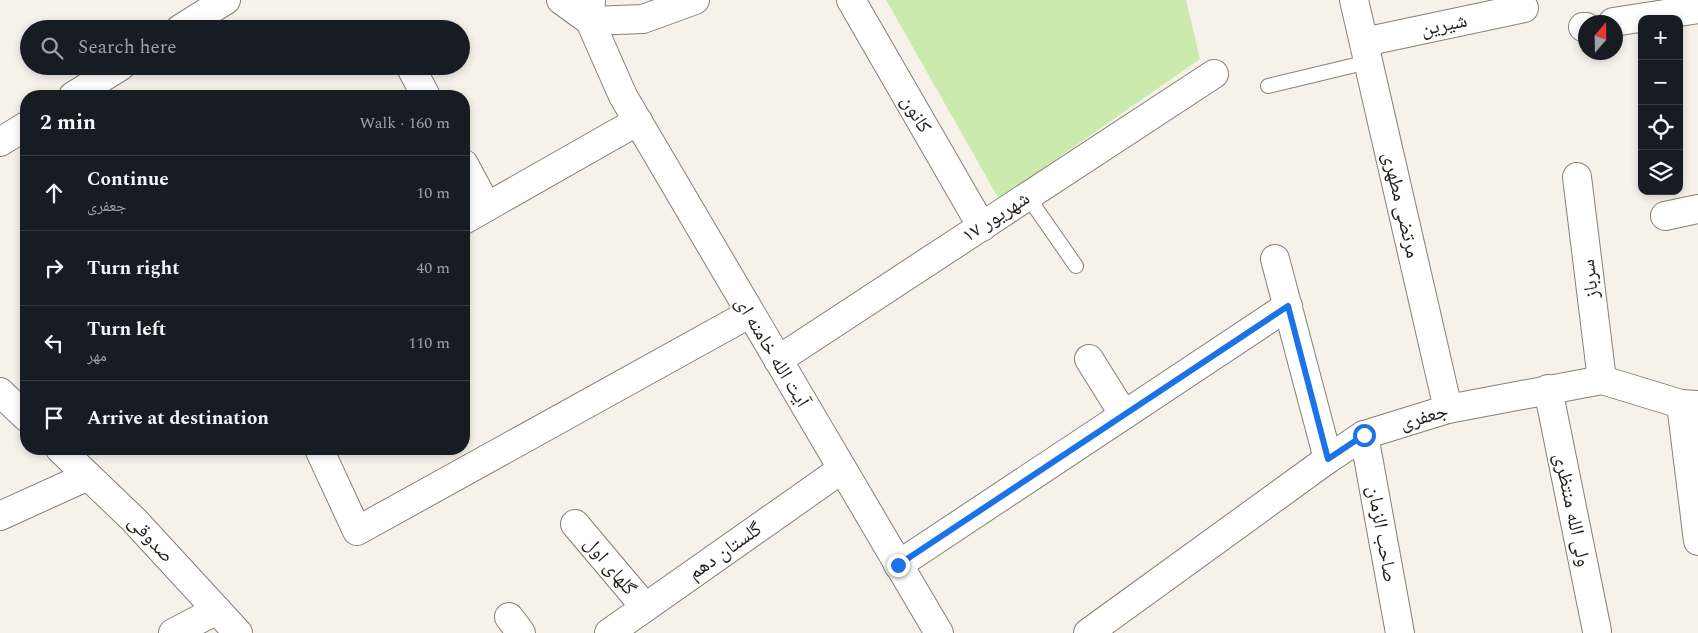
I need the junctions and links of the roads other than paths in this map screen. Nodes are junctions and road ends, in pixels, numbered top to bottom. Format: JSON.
{"nodes":[{"id":1,"x":226,"y":0,"type":"edge"},
{"id":2,"x":561,"y":0,"type":"edge"},
{"id":3,"x":695,"y":0,"type":"edge"},
{"id":4,"x":851,"y":0,"type":"edge"},
{"id":5,"x":1354,"y":0,"type":"edge"},
{"id":6,"x":595,"y":7,"type":"edge"},
{"id":7,"x":1524,"y":8,"type":"dead end"},
{"id":8,"x":1698,"y":9,"type":"edge"},
{"id":9,"x":194,"y":20,"type":"edge"},
{"id":10,"x":1623,"y":20,"type":"edge"},
{"id":11,"x":1366,"y":52,"type":"junction"},
{"id":12,"x":1214,"y":74,"type":"dead end"},
{"id":13,"x":106,"y":75,"type":"edge"},
{"id":14,"x":415,"y":75,"type":"edge"},
{"id":15,"x":1268,"y":86,"type":"dead end"},
{"id":16,"x":82,"y":90,"type":"edge"},
{"id":17,"x":423,"y":90,"type":"edge"},
{"id":18,"x":638,"y":121,"type":"junction"},
{"id":19,"x":20,"y":130,"type":"edge"},
{"id":20,"x":0,"y":142,"type":"edge"},
{"id":21,"x":1578,"y":177,"type":"dead end"},
{"id":22,"x":470,"y":191,"type":"edge"},
{"id":23,"x":1028,"y":197,"type":"junction"},
{"id":24,"x":1698,"y":209,"type":"edge"},
{"id":25,"x":475,"y":213,"type":"edge"},
{"id":26,"x":1665,"y":216,"type":"dead end"},
{"id":27,"x":982,"y":227,"type":"junction"},
{"id":28,"x":1275,"y":259,"type":"dead end"},
{"id":29,"x":1076,"y":266,"type":"dead end"},
{"id":30,"x":1288,"y":306,"type":"junction"},
{"id":31,"x":749,"y":314,"type":"junction"},
{"id":32,"x":778,"y":360,"type":"junction"},
{"id":33,"x":1089,"y":360,"type":"dead end"},
{"id":34,"x":1602,"y":380,"type":"junction"},
{"id":35,"x":1548,"y":389,"type":"junction"},
{"id":36,"x":0,"y":392,"type":"edge"},
{"id":37,"x":1692,"y":409,"type":"edge"},
{"id":38,"x":1448,"y":410,"type":"junction"},
{"id":39,"x":20,"y":411,"type":"edge"},
{"id":40,"x":1124,"y":416,"type":"junction"},
{"id":41,"x":1364,"y":435,"type":"junction"},
{"id":42,"x":66,"y":455,"type":"edge"},
{"id":43,"x":322,"y":455,"type":"edge"},
{"id":44,"x":1328,"y":459,"type":"junction"},
{"id":45,"x":842,"y":469,"type":"junction"},
{"id":46,"x":88,"y":476,"type":"junction"},
{"id":47,"x":0,"y":516,"type":"edge"},
{"id":48,"x":575,"y":524,"type":"dead end"},
{"id":49,"x":1698,"y":541,"type":"edge"},
{"id":50,"x":898,"y":565,"type":"junction"},
{"id":51,"x":645,"y":607,"type":"junction"},
{"id":52,"x":217,"y":610,"type":"junction"},
{"id":53,"x":1597,"y":631,"type":"dead end"},
{"id":54,"x":173,"y":633,"type":"edge"},
{"id":55,"x":238,"y":633,"type":"edge"},
{"id":56,"x":609,"y":633,"type":"edge"},
{"id":57,"x":939,"y":633,"type":"edge"},
{"id":58,"x":1088,"y":633,"type":"edge"},
{"id":59,"x":1400,"y":633,"type":"edge"}],
"edges":[{"from":1,"to":9,"type":"street"},
{"from":2,"to":6,"type":"street"},
{"from":3,"to":6,"type":"street"},
{"from":4,"to":27,"type":"street","name":"کانون"},
{"from":5,"to":11,"type":"street","name":"مرتضی مطهری"},
{"from":6,"to":18,"type":"street","name":"آیت الله خامنه ای"},
{"from":7,"to":11,"type":"street","name":"شیرین"},
{"from":8,"to":10,"type":"street"},
{"from":11,"to":15,"type":"lane"},
{"from":11,"to":38,"type":"street","name":"مرتضی مطهری"},
{"from":12,"to":23,"type":"street","name":"۱۷ شهریور"},
{"from":13,"to":16,"type":"street"},
{"from":14,"to":17,"type":"street"},
{"from":18,"to":25,"type":"street"},
{"from":18,"to":31,"type":"street","name":"آیت الله خامنه ای"},
{"from":19,"to":20,"type":"street"},
{"from":21,"to":34,"type":"street","name":"سرباز"},
{"from":22,"to":25,"type":"street"},
{"from":23,"to":27,"type":"street","name":"۱۷ شهریور"},
{"from":23,"to":29,"type":"lane"},
{"from":24,"to":26,"type":"street"},
{"from":27,"to":32,"type":"street","name":"۱۷ شهریور"},
{"from":28,"to":30,"type":"street"},
{"from":30,"to":40,"type":"street"},
{"from":30,"to":44,"type":"street"},
{"from":31,"to":32,"type":"street","name":"آیت الله خامنه ای"},
{"from":31,"to":43,"type":"street"},
{"from":32,"to":45,"type":"street","name":"آیت الله خامنه ای"},
{"from":33,"to":40,"type":"street"},
{"from":34,"to":35,"type":"street","name":"جعفری"},
{"from":34,"to":37,"type":"street","name":"جعفری"},
{"from":35,"to":38,"type":"street","name":"جعفری"},
{"from":35,"to":53,"type":"street","name":"ولی الله منتظری"},
{"from":36,"to":39,"type":"street"},
{"from":37,"to":49,"type":"street"},
{"from":38,"to":41,"type":"street","name":"جعفری"},
{"from":40,"to":50,"type":"street"},
{"from":41,"to":44,"type":"street","name":"جعفری"},
{"from":41,"to":59,"type":"street","name":"صاحب الزمان"},
{"from":42,"to":46,"type":"street","name":"صدوقی"},
{"from":44,"to":58,"type":"street","name":"جعفری"},
{"from":45,"to":50,"type":"street","name":"آیت الله خامنه ای"},
{"from":45,"to":51,"type":"street","name":"گلستان دهم"},
{"from":46,"to":47,"type":"street"},
{"from":46,"to":52,"type":"street","name":"صدوقی"},
{"from":48,"to":51,"type":"street","name":"گلهای اول"},
{"from":50,"to":57,"type":"street","name":"آیت الله خامنه ای"},
{"from":51,"to":56,"type":"street","name":"گلستان دهم"},
{"from":52,"to":54,"type":"street"},
{"from":52,"to":55,"type":"street","name":"صدوقی"}]}
